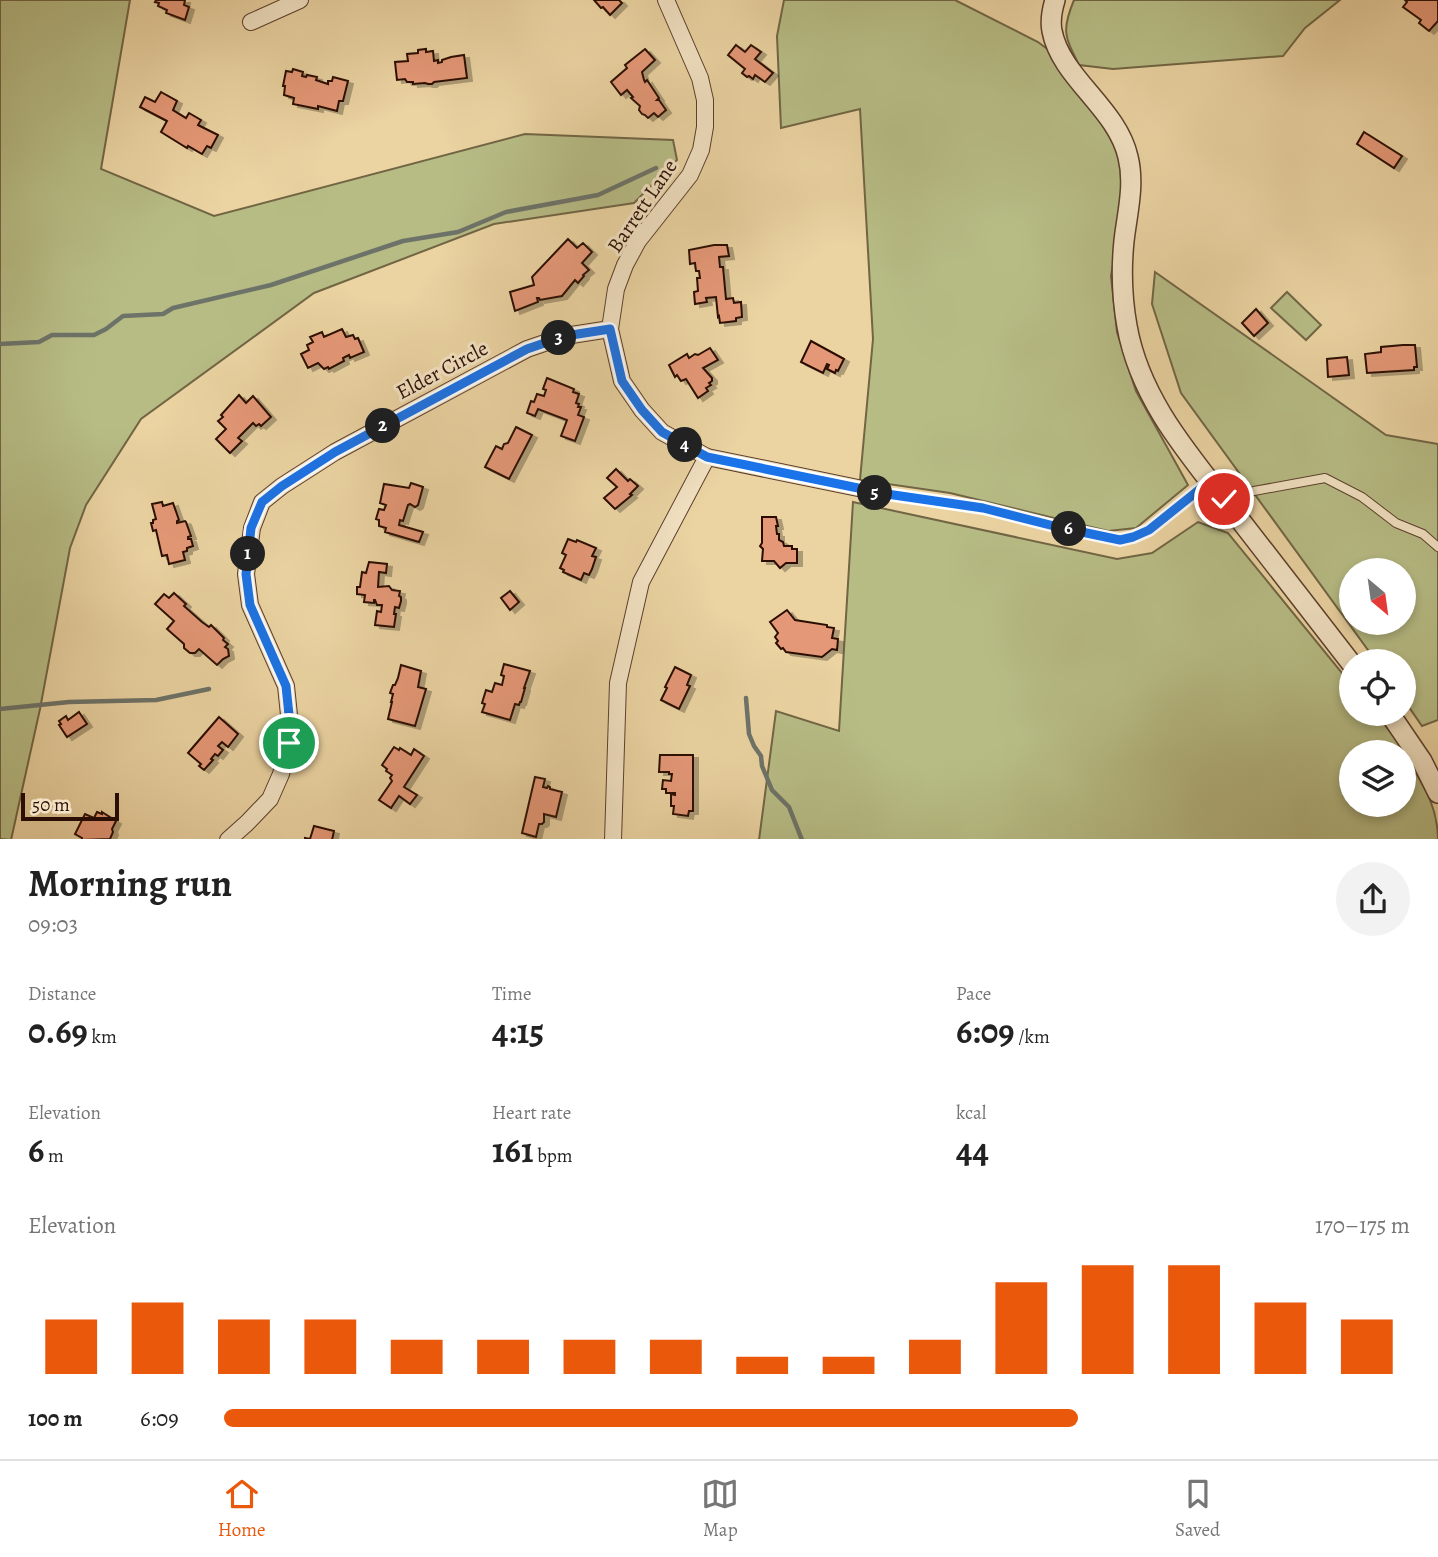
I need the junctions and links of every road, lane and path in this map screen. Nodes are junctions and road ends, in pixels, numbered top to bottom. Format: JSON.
{"nodes":[{"id":1,"x":300,"y":0,"type":"edge"},
{"id":2,"x":666,"y":0,"type":"edge"},
{"id":3,"x":1055,"y":0,"type":"edge"},
{"id":4,"x":251,"y":22,"type":"dead end"},
{"id":5,"x":610,"y":329,"type":"junction"},
{"id":6,"x":707,"y":457,"type":"junction"},
{"id":7,"x":1210,"y":481,"type":"junction"},
{"id":8,"x":858,"y":488,"type":"joint"},
{"id":9,"x":1224,"y":499,"type":"junction"},
{"id":10,"x":1438,"y":547,"type":"edge"},
{"id":11,"x":1340,"y":649,"type":"edge"},
{"id":12,"x":1398,"y":726,"type":"edge"},
{"id":13,"x":1438,"y":793,"type":"edge"},
{"id":14,"x":228,"y":839,"type":"edge"},
{"id":15,"x":613,"y":839,"type":"edge"}],
"edges":[{"from":1,"to":4,"type":"street"},
{"from":2,"to":5,"type":"street","name":"Barrett Lane"},
{"from":3,"to":7,"type":"street"},
{"from":5,"to":6,"type":"street","name":"Barrett Lane"},
{"from":5,"to":14,"type":"street","name":"Elder Circle"},
{"from":6,"to":8,"type":"street","name":"Barrett Lane"},
{"from":6,"to":15,"type":"street"},
{"from":7,"to":8,"type":"lane"},
{"from":7,"to":9,"type":"street"},
{"from":9,"to":10,"type":"lane"},
{"from":9,"to":11,"type":"street"},
{"from":12,"to":13,"type":"street"}]}
